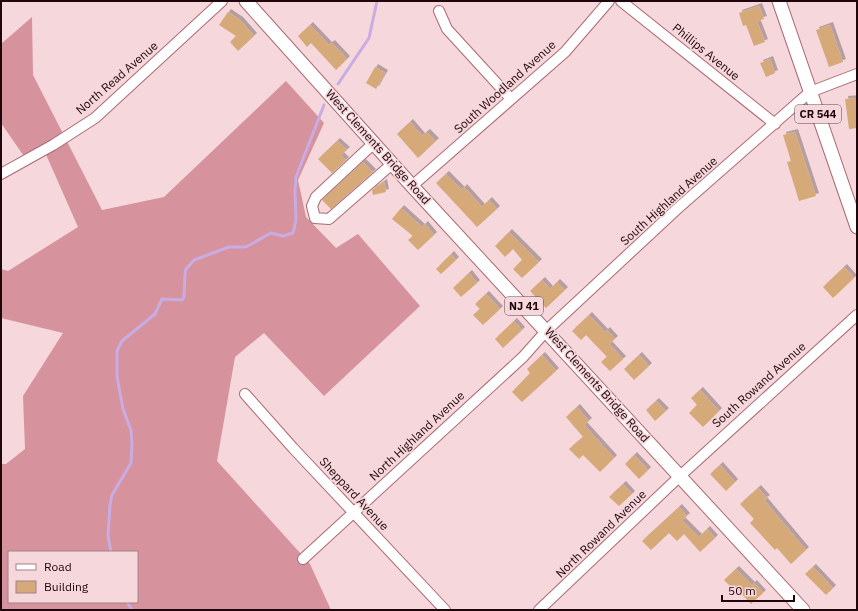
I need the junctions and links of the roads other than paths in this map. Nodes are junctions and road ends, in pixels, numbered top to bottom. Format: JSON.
{"nodes":[{"id":1,"x":222,"y":1,"type":"edge"},
{"id":2,"x":246,"y":1,"type":"edge"},
{"id":3,"x":609,"y":1,"type":"edge"},
{"id":4,"x":621,"y":1,"type":"edge"},
{"id":5,"x":779,"y":1,"type":"edge"},
{"id":6,"x":439,"y":12,"type":"dead end"},
{"id":7,"x":857,"y":74,"type":"edge"},
{"id":8,"x":810,"y":92,"type":"junction"},
{"id":9,"x":511,"y":99,"type":"junction"},
{"id":10,"x":775,"y":124,"type":"junction"},
{"id":11,"x":374,"y":143,"type":"junction"},
{"id":12,"x":392,"y":164,"type":"junction"},
{"id":13,"x":1,"y":174,"type":"edge"},
{"id":14,"x":412,"y":186,"type":"junction"},
{"id":15,"x":854,"y":208,"type":"edge"},
{"id":16,"x":857,"y":227,"type":"edge"},
{"id":17,"x":857,"y":315,"type":"edge"},
{"id":18,"x":547,"y":330,"type":"junction"},
{"id":19,"x":245,"y":394,"type":"dead end"},
{"id":20,"x":680,"y":476,"type":"junction"},
{"id":21,"x":353,"y":512,"type":"junction"},
{"id":22,"x":303,"y":559,"type":"dead end"},
{"id":23,"x":445,"y":610,"type":"edge"},
{"id":24,"x":539,"y":610,"type":"edge"},
{"id":25,"x":803,"y":610,"type":"edge"}],
"edges":[{"from":1,"to":13,"type":"street","name":"North Read Avenue"},
{"from":2,"to":11,"type":"main road","name":"West Clements Bridge Road","number":"NJ 41"},
{"from":3,"to":9,"type":"street","name":"South Woodland Avenue"},
{"from":4,"to":10,"type":"street","name":"Phillips Avenue"},
{"from":5,"to":8,"type":"main road","number":"CR 544"},
{"from":6,"to":9,"type":"street"},
{"from":7,"to":8,"type":"street"},
{"from":8,"to":10,"type":"street","name":"South Highland Avenue"},
{"from":8,"to":15,"type":"main road","number":"CR 544"},
{"from":9,"to":14,"type":"street","name":"South Woodland Avenue"},
{"from":10,"to":18,"type":"street","name":"South Highland Avenue"},
{"from":11,"to":12,"type":"main road","name":"West Clements Bridge Road","number":"NJ 41"},
{"from":11,"to":12,"type":"street"},
{"from":12,"to":14,"type":"main road","name":"West Clements Bridge Road","number":"NJ 41"},
{"from":14,"to":18,"type":"main road","name":"West Clements Bridge Road","number":"NJ 41"},
{"from":15,"to":16,"type":"main road","number":"CR 544"},
{"from":17,"to":20,"type":"street","name":"South Rowand Avenue"},
{"from":18,"to":20,"type":"main road","name":"West Clements Bridge Road","number":"NJ 41"},
{"from":18,"to":21,"type":"street","name":"North Highland Avenue"},
{"from":19,"to":21,"type":"street","name":"Sheppard Avenue"},
{"from":20,"to":24,"type":"street","name":"North Rowand Avenue"},
{"from":20,"to":25,"type":"main road","name":"West Clements Bridge Road","number":"NJ 41"},
{"from":21,"to":22,"type":"street","name":"North Highland Avenue"},
{"from":21,"to":23,"type":"street","name":"Sheppard Avenue"}]}
